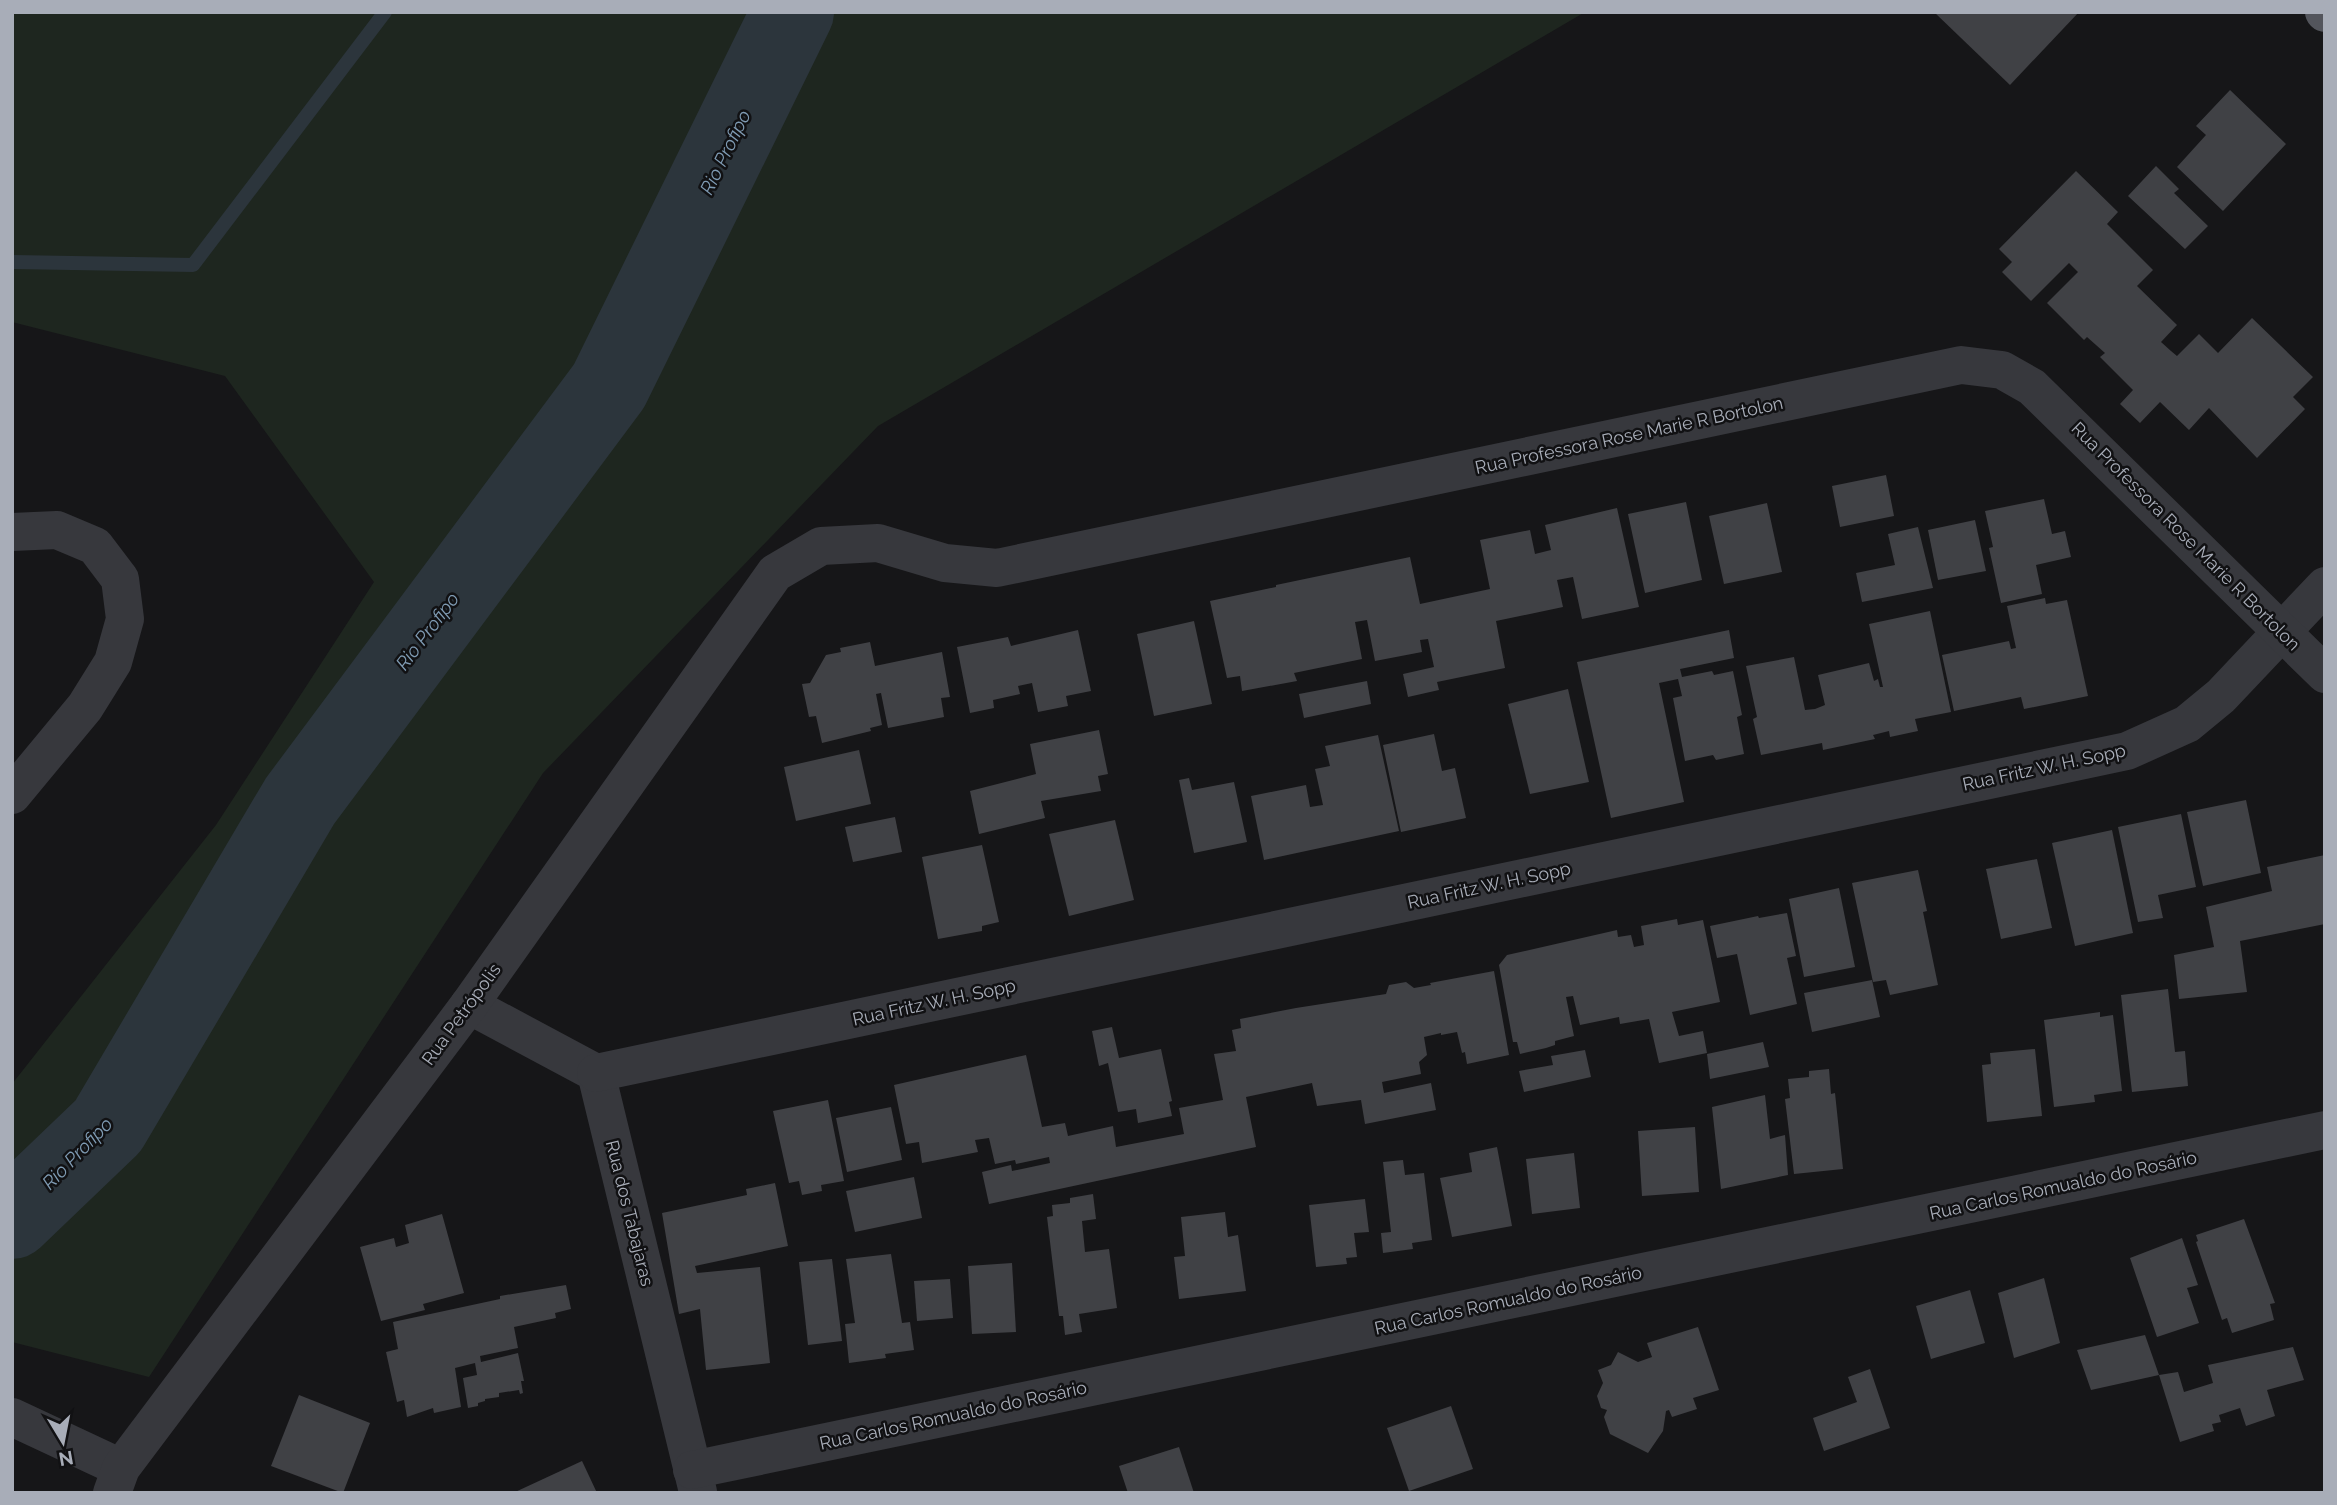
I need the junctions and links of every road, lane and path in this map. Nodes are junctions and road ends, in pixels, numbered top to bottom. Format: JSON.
{"nodes":[{"id":1,"x":12,"y":532,"type":"edge"},
{"id":2,"x":821,"y":547,"type":"joint"},
{"id":3,"x":2325,"y":586,"type":"edge"},
{"id":4,"x":2282,"y":631,"type":"junction"},
{"id":5,"x":2325,"y":674,"type":"edge"},
{"id":6,"x":12,"y":795,"type":"edge"},
{"id":7,"x":469,"y":1005,"type":"junction"},
{"id":8,"x":596,"y":1073,"type":"junction"},
{"id":9,"x":2325,"y":1130,"type":"edge"},
{"id":10,"x":12,"y":1417,"type":"edge"},
{"id":11,"x":117,"y":1480,"type":"edge"},
{"id":12,"x":695,"y":1481,"type":"edge"}],
"edges":[{"from":1,"to":6,"type":"street"},
{"from":2,"to":4,"type":"street","name":"Rua Professora Rose Marie R Bortolon"},
{"from":2,"to":7,"type":"street","name":"Rua Petrópolis"},
{"from":3,"to":4,"type":"street","name":"Rua Fritz W. H. Sopp"},
{"from":4,"to":5,"type":"street","name":"Rua Professora Rose Marie R Bortolon"},
{"from":4,"to":8,"type":"street","name":"Rua Fritz W. H. Sopp"},
{"from":7,"to":8,"type":"street"},
{"from":7,"to":11,"type":"street","name":"Rua Petrópolis"},
{"from":8,"to":12,"type":"street","name":"Rua dos Tabajaras"},
{"from":9,"to":12,"type":"street","name":"Rua Carlos Romualdo do Rosário"},
{"from":10,"to":11,"type":"street"}]}
